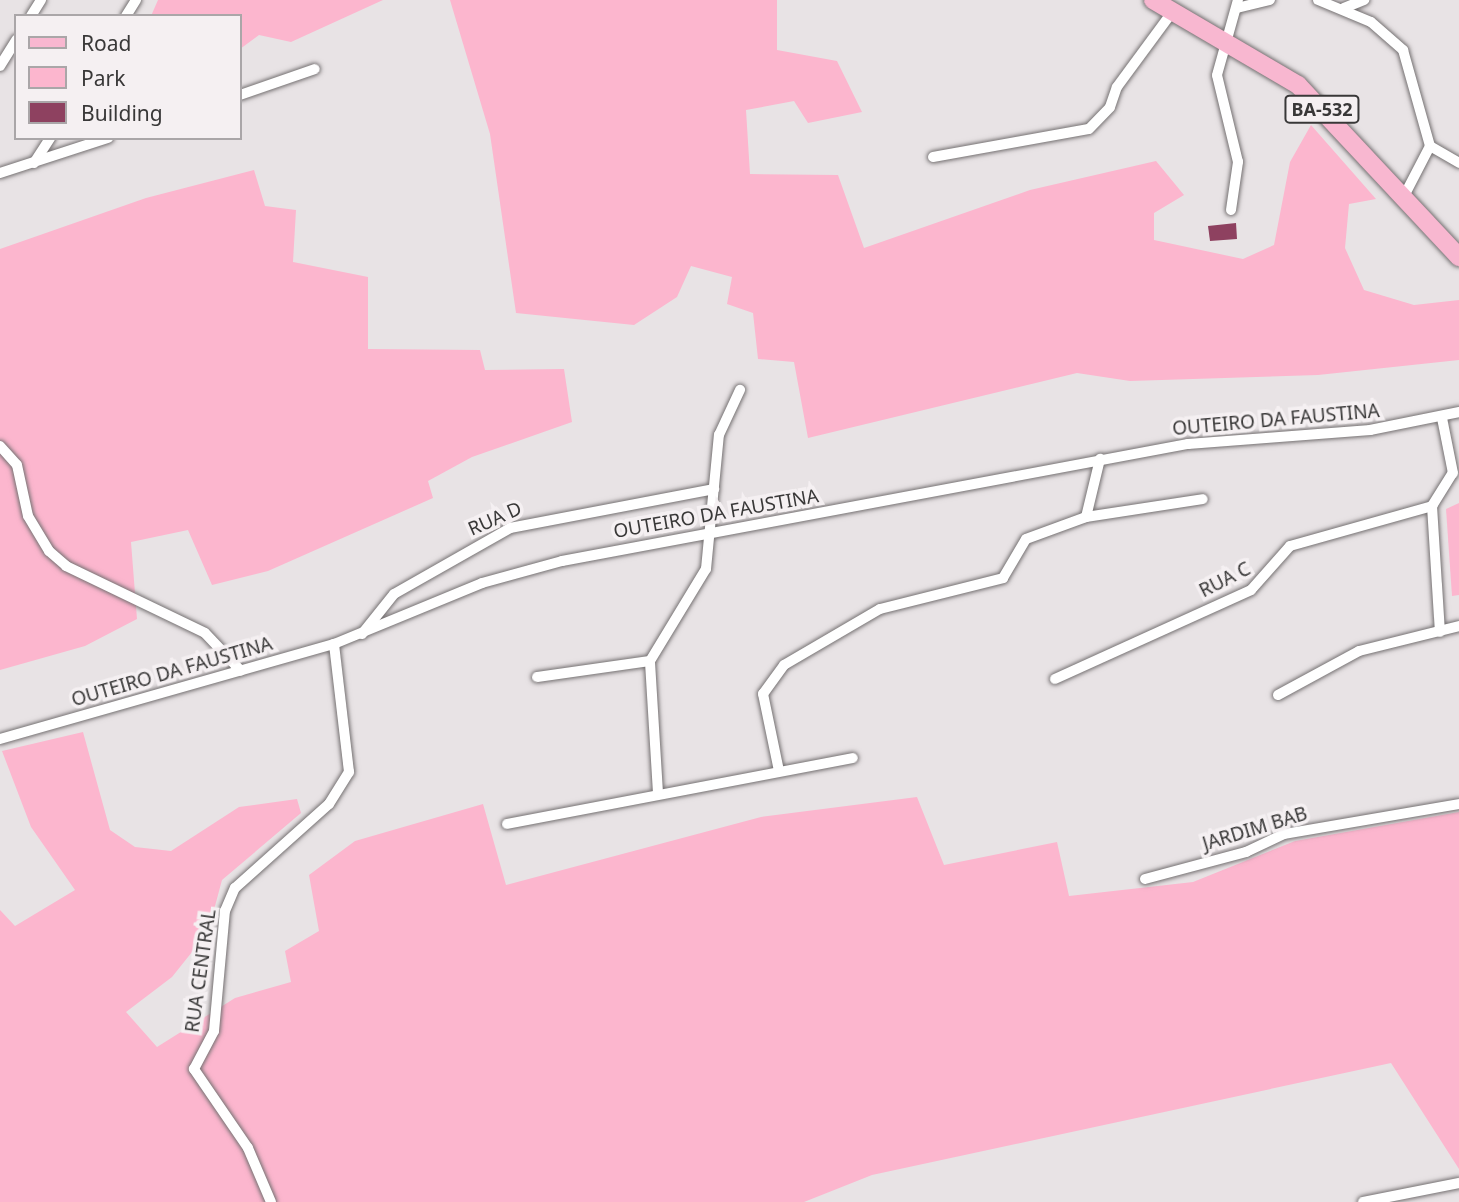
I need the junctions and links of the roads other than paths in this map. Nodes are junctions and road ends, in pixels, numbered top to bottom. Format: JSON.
{"nodes":[{"id":1,"x":1153,"y":0,"type":"edge"},
{"id":2,"x":1270,"y":0,"type":"edge"},
{"id":3,"x":1318,"y":0,"type":"edge"},
{"id":4,"x":1364,"y":0,"type":"edge"},
{"id":5,"x":1237,"y":4,"type":"edge"},
{"id":6,"x":1344,"y":8,"type":"junction"},
{"id":7,"x":1173,"y":11,"type":"junction"},
{"id":8,"x":1225,"y":40,"type":"junction"},
{"id":9,"x":14,"y":43,"type":"edge"},
{"id":10,"x":0,"y":66,"type":"edge"},
{"id":11,"x":315,"y":69,"type":"dead end"},
{"id":12,"x":242,"y":94,"type":"edge"},
{"id":13,"x":49,"y":140,"type":"edge"},
{"id":14,"x":102,"y":140,"type":"edge"},
{"id":15,"x":1430,"y":146,"type":"junction"},
{"id":16,"x":933,"y":158,"type":"dead end"},
{"id":17,"x":34,"y":163,"type":"junction"},
{"id":18,"x":1459,"y":163,"type":"edge"},
{"id":19,"x":0,"y":173,"type":"edge"},
{"id":20,"x":1402,"y":200,"type":"junction"},
{"id":21,"x":1231,"y":210,"type":"dead end"},
{"id":22,"x":1459,"y":257,"type":"edge"},
{"id":23,"x":740,"y":390,"type":"dead end"},
{"id":24,"x":1459,"y":412,"type":"edge"},
{"id":25,"x":1442,"y":418,"type":"junction"},
{"id":26,"x":0,"y":446,"type":"edge"},
{"id":27,"x":1100,"y":459,"type":"junction"},
{"id":28,"x":714,"y":489,"type":"junction"},
{"id":29,"x":1203,"y":499,"type":"dead end"},
{"id":30,"x":1432,"y":506,"type":"junction"},
{"id":31,"x":1086,"y":517,"type":"junction"},
{"id":32,"x":711,"y":531,"type":"junction"},
{"id":33,"x":1459,"y":626,"type":"edge"},
{"id":34,"x":1440,"y":632,"type":"junction"},
{"id":35,"x":362,"y":634,"type":"junction"},
{"id":36,"x":334,"y":644,"type":"junction"},
{"id":37,"x":650,"y":661,"type":"junction"},
{"id":38,"x":241,"y":671,"type":"junction"},
{"id":39,"x":537,"y":677,"type":"dead end"},
{"id":40,"x":1055,"y":679,"type":"dead end"},
{"id":41,"x":1278,"y":695,"type":"dead end"},
{"id":42,"x":0,"y":739,"type":"edge"},
{"id":43,"x":853,"y":758,"type":"dead end"},
{"id":44,"x":779,"y":771,"type":"junction"},
{"id":45,"x":658,"y":793,"type":"junction"},
{"id":46,"x":1459,"y":804,"type":"edge"},
{"id":47,"x":507,"y":824,"type":"dead end"},
{"id":48,"x":1144,"y":879,"type":"dead end"},
{"id":49,"x":1459,"y":1183,"type":"edge"},
{"id":50,"x":271,"y":1202,"type":"edge"},
{"id":51,"x":1363,"y":1202,"type":"edge"}],
"edges":[{"from":1,"to":7,"type":"main road","number":"BA-532"},
{"from":2,"to":5,"type":"street"},
{"from":3,"to":6,"type":"street"},
{"from":4,"to":6,"type":"street"},
{"from":5,"to":8,"type":"street"},
{"from":6,"to":15,"type":"street"},
{"from":7,"to":8,"type":"main road","number":"BA-532"},
{"from":7,"to":16,"type":"street"},
{"from":8,"to":20,"type":"main road","number":"BA-532"},
{"from":8,"to":21,"type":"street"},
{"from":9,"to":10,"type":"street"},
{"from":11,"to":12,"type":"street"},
{"from":13,"to":17,"type":"street"},
{"from":14,"to":17,"type":"street"},
{"from":15,"to":18,"type":"street"},
{"from":15,"to":20,"type":"street"},
{"from":17,"to":19,"type":"street"},
{"from":20,"to":22,"type":"main road","number":"BA-532"},
{"from":23,"to":28,"type":"street"},
{"from":24,"to":25,"type":"street","name":"OUTEIRO DA FAUSTINA"},
{"from":25,"to":27,"type":"street","name":"OUTEIRO DA FAUSTINA"},
{"from":25,"to":30,"type":"street"},
{"from":26,"to":38,"type":"street"},
{"from":27,"to":31,"type":"street"},
{"from":27,"to":32,"type":"street","name":"OUTEIRO DA FAUSTINA"},
{"from":28,"to":32,"type":"street"},
{"from":28,"to":35,"type":"street","name":"RUA D"},
{"from":29,"to":31,"type":"street"},
{"from":30,"to":34,"type":"street"},
{"from":30,"to":40,"type":"street","name":"RUA C"},
{"from":31,"to":44,"type":"street"},
{"from":32,"to":35,"type":"street","name":"OUTEIRO DA FAUSTINA"},
{"from":32,"to":37,"type":"street"},
{"from":33,"to":34,"type":"street"},
{"from":34,"to":41,"type":"street"},
{"from":35,"to":36,"type":"street","name":"OUTEIRO DA FAUSTINA"},
{"from":36,"to":38,"type":"street","name":"OUTEIRO DA FAUSTINA"},
{"from":36,"to":50,"type":"street","name":"RUA CENTRAL"},
{"from":37,"to":39,"type":"street"},
{"from":37,"to":45,"type":"street"},
{"from":38,"to":42,"type":"street","name":"OUTEIRO DA FAUSTINA"},
{"from":43,"to":44,"type":"street"},
{"from":44,"to":45,"type":"street"},
{"from":45,"to":47,"type":"street"},
{"from":46,"to":48,"type":"street","name":"JARDIM BAB"},
{"from":49,"to":51,"type":"street"}]}
